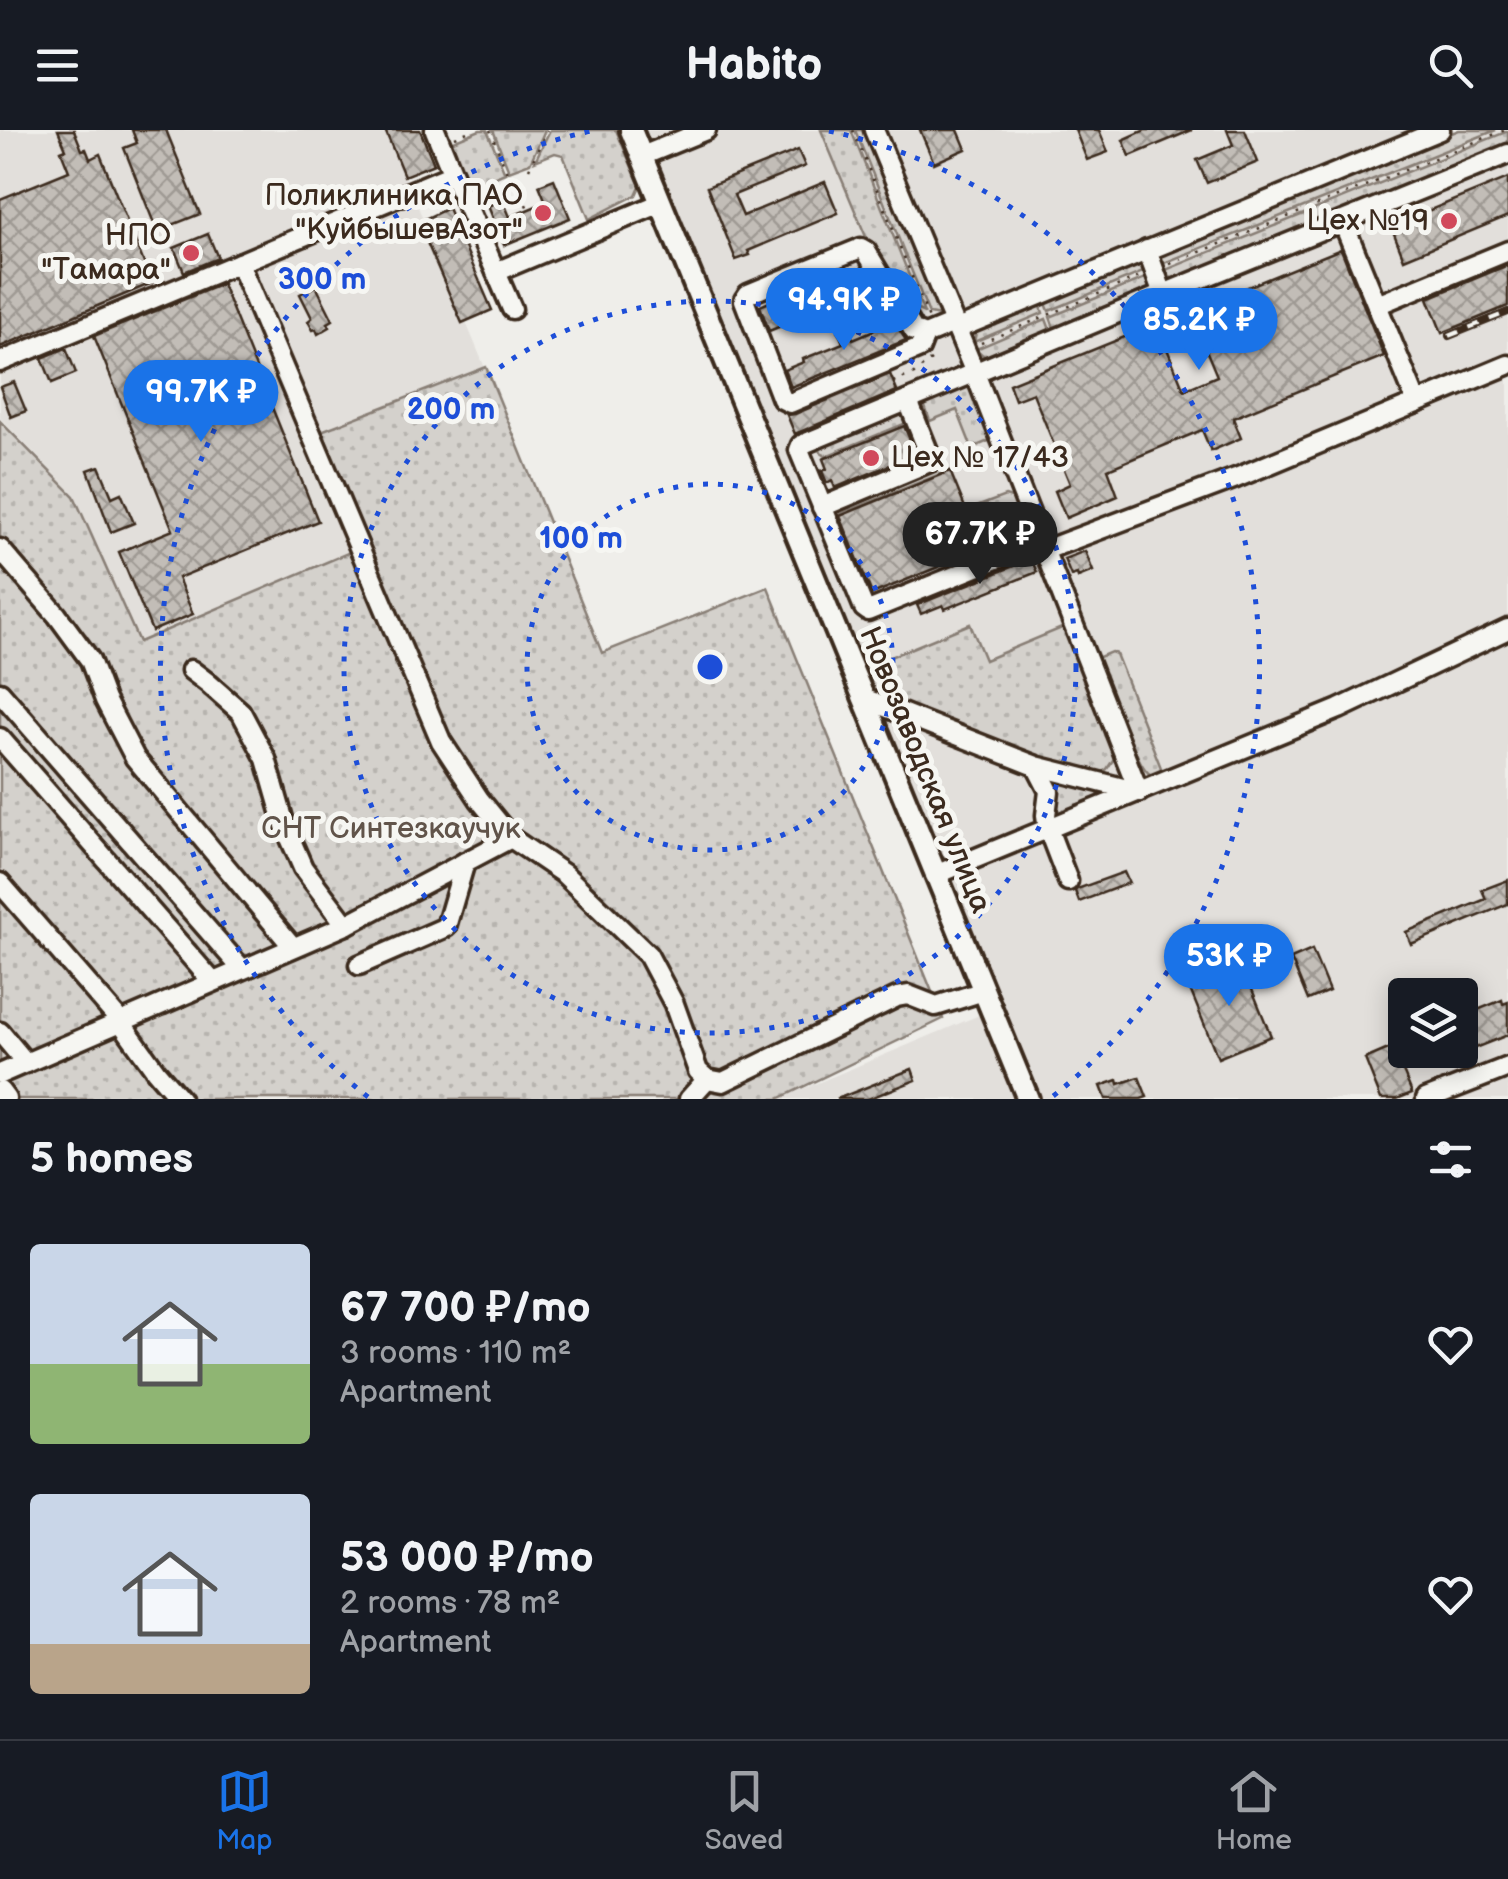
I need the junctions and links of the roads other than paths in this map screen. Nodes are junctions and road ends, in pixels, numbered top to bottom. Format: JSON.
{"nodes":[{"id":1,"x":631,"y":130,"type":"edge"},
{"id":2,"x":706,"y":130,"type":"edge"},
{"id":3,"x":874,"y":130,"type":"edge"},
{"id":4,"x":1440,"y":130,"type":"edge"},
{"id":5,"x":442,"y":135,"type":"edge"},
{"id":6,"x":1508,"y":154,"type":"edge"},
{"id":7,"x":642,"y":156,"type":"junction"},
{"id":8,"x":453,"y":174,"type":"junction"},
{"id":9,"x":660,"y":203,"type":"junction"},
{"id":10,"x":1343,"y":222,"type":"junction"},
{"id":11,"x":1146,"y":250,"type":"junction"},
{"id":12,"x":1508,"y":251,"type":"edge"},
{"id":13,"x":239,"y":263,"type":"junction"},
{"id":14,"x":496,"y":272,"type":"junction"},
{"id":15,"x":1163,"y":294,"type":"junction"},
{"id":16,"x":1377,"y":305,"type":"junction"},
{"id":17,"x":512,"y":309,"type":"dead end"},
{"id":18,"x":956,"y":326,"type":"junction"},
{"id":19,"x":929,"y":333,"type":"junction"},
{"id":20,"x":0,"y":362,"type":"edge"},
{"id":21,"x":1508,"y":365,"type":"edge"},
{"id":22,"x":975,"y":373,"type":"junction"},
{"id":23,"x":908,"y":401,"type":"junction"},
{"id":24,"x":1417,"y":403,"type":"junction"},
{"id":25,"x":822,"y":508,"type":"junction"},
{"id":26,"x":1043,"y":546,"type":"junction"},
{"id":27,"x":0,"y":549,"type":"edge"},
{"id":28,"x":1508,"y":629,"type":"edge"},
{"id":29,"x":191,"y":670,"type":"dead end"},
{"id":30,"x":0,"y":692,"type":"edge"},
{"id":31,"x":863,"y":698,"type":"junction"},
{"id":32,"x":0,"y":738,"type":"edge"},
{"id":33,"x":1036,"y":766,"type":"junction"},
{"id":34,"x":1139,"y":792,"type":"junction"},
{"id":35,"x":1048,"y":829,"type":"junction"},
{"id":36,"x":511,"y":838,"type":"junction"},
{"id":37,"x":465,"y":862,"type":"junction"},
{"id":38,"x":936,"y":875,"type":"junction"},
{"id":39,"x":1068,"y":881,"type":"dead end"},
{"id":40,"x":0,"y":884,"type":"edge"},
{"id":41,"x":346,"y":925,"type":"junction"},
{"id":42,"x":292,"y":947,"type":"junction"},
{"id":43,"x":358,"y":964,"type":"dead end"},
{"id":44,"x":242,"y":969,"type":"junction"},
{"id":45,"x":212,"y":982,"type":"junction"},
{"id":46,"x":984,"y":991,"type":"junction"},
{"id":47,"x":120,"y":1021,"type":"junction"},
{"id":48,"x":0,"y":1032,"type":"edge"},
{"id":49,"x":26,"y":1063,"type":"junction"},
{"id":50,"x":1508,"y":1067,"type":"edge"},
{"id":51,"x":0,"y":1074,"type":"edge"},
{"id":52,"x":706,"y":1080,"type":"junction"},
{"id":53,"x":0,"y":1092,"type":"edge"},
{"id":54,"x":6,"y":1099,"type":"edge"},
{"id":55,"x":180,"y":1099,"type":"edge"},
{"id":56,"x":689,"y":1099,"type":"edge"},
{"id":57,"x":1028,"y":1099,"type":"edge"},
{"id":58,"x":1426,"y":1099,"type":"edge"}],
"edges":[{"from":1,"to":7,"type":"main road","name":"Новозаводская улица"},
{"from":2,"to":7,"type":"street"},
{"from":3,"to":18,"type":"street"},
{"from":4,"to":11,"type":"street"},
{"from":5,"to":8,"type":"street"},
{"from":6,"to":10,"type":"street"},
{"from":7,"to":9,"type":"main road","name":"Новозаводская улица"},
{"from":8,"to":13,"type":"street"},
{"from":8,"to":14,"type":"street"},
{"from":9,"to":14,"type":"street"},
{"from":9,"to":31,"type":"main road","name":"Новозаводская улица"},
{"from":10,"to":15,"type":"street"},
{"from":10,"to":16,"type":"street"},
{"from":11,"to":15,"type":"street"},
{"from":11,"to":18,"type":"street"},
{"from":12,"to":16,"type":"street"},
{"from":13,"to":20,"type":"street"},
{"from":13,"to":36,"type":"street"},
{"from":14,"to":17,"type":"street"},
{"from":15,"to":22,"type":"street"},
{"from":16,"to":24,"type":"street"},
{"from":18,"to":19,"type":"street"},
{"from":18,"to":22,"type":"street"},
{"from":19,"to":19,"type":"street"},
{"from":21,"to":24,"type":"street"},
{"from":22,"to":23,"type":"street"},
{"from":22,"to":26,"type":"street"},
{"from":23,"to":25,"type":"street"},
{"from":23,"to":25,"type":"street"},
{"from":24,"to":26,"type":"street"},
{"from":25,"to":26,"type":"street"},
{"from":26,"to":34,"type":"street"},
{"from":27,"to":42,"type":"street"},
{"from":28,"to":34,"type":"street"},
{"from":29,"to":41,"type":"street"},
{"from":30,"to":44,"type":"street"},
{"from":31,"to":33,"type":"street"},
{"from":31,"to":38,"type":"main road","name":"Новозаводская улица"},
{"from":32,"to":45,"type":"street"},
{"from":33,"to":34,"type":"street"},
{"from":33,"to":35,"type":"street"},
{"from":34,"to":35,"type":"street"},
{"from":35,"to":38,"type":"street"},
{"from":35,"to":39,"type":"street"},
{"from":36,"to":37,"type":"street"},
{"from":36,"to":52,"type":"street"},
{"from":37,"to":41,"type":"street"},
{"from":37,"to":43,"type":"street"},
{"from":38,"to":46,"type":"main road","name":"Новозаводская улица"},
{"from":40,"to":47,"type":"street"},
{"from":41,"to":42,"type":"street"},
{"from":42,"to":44,"type":"street"},
{"from":44,"to":45,"type":"street"},
{"from":45,"to":47,"type":"street"},
{"from":46,"to":52,"type":"street"},
{"from":46,"to":57,"type":"main road","name":"Новозаводская улица"},
{"from":47,"to":49,"type":"street"},
{"from":47,"to":55,"type":"street"},
{"from":48,"to":49,"type":"street"},
{"from":49,"to":51,"type":"street"},
{"from":50,"to":58,"type":"street"},
{"from":52,"to":56,"type":"street"},
{"from":53,"to":54,"type":"street"}]}
